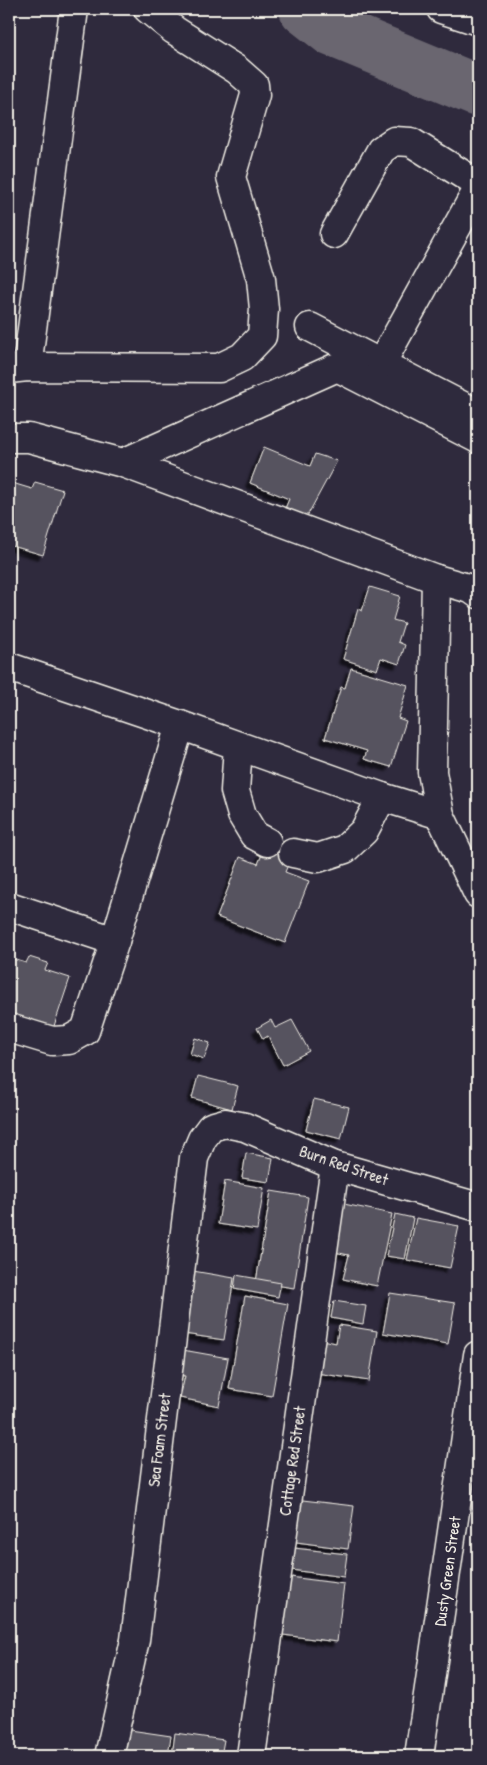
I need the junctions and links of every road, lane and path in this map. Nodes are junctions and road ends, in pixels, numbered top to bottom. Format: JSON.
{"nodes":[{"id":1,"x":74,"y":9,"type":"edge"},
{"id":2,"x":148,"y":9,"type":"edge"},
{"id":3,"x":441,"y":9,"type":"edge"},
{"id":4,"x":478,"y":21,"type":"edge"},
{"id":5,"x":478,"y":184,"type":"edge"},
{"id":6,"x":478,"y":189,"type":"edge"},
{"id":7,"x":334,"y":234,"type":"dead end"},
{"id":8,"x":310,"y":327,"type":"dead end"},
{"id":9,"x":381,"y":364,"type":"junction"},
{"id":10,"x":18,"y":368,"type":"edge"},
{"id":11,"x":478,"y":414,"type":"edge"},
{"id":12,"x":9,"y":438,"type":"edge"},
{"id":13,"x":478,"y":438,"type":"edge"},
{"id":14,"x":123,"y":463,"type":"junction"},
{"id":15,"x":436,"y":579,"type":"junction"},
{"id":16,"x":478,"y":594,"type":"edge"},
{"id":17,"x":9,"y":666,"type":"edge"},
{"id":18,"x":180,"y":725,"type":"junction"},
{"id":19,"x":238,"y":746,"type":"junction"},
{"id":20,"x":382,"y":798,"type":"junction"},
{"id":21,"x":440,"y":815,"type":"junction"},
{"id":22,"x":267,"y":842,"type":"dead end"},
{"id":23,"x":293,"y":853,"type":"dead end"},
{"id":24,"x":478,"y":894,"type":"edge"},
{"id":25,"x":9,"y":906,"type":"edge"},
{"id":26,"x":115,"y":941,"type":"junction"},
{"id":27,"x":9,"y":1028,"type":"edge"},
{"id":28,"x":211,"y":1127,"type":"joint"},
{"id":29,"x":334,"y":1166,"type":"junction"},
{"id":30,"x":478,"y":1207,"type":"edge"},
{"id":31,"x":478,"y":1355,"type":"edge"},
{"id":32,"x":109,"y":1756,"type":"edge"},
{"id":33,"x":251,"y":1756,"type":"edge"},
{"id":34,"x":419,"y":1756,"type":"edge"}],
"edges":[{"from":1,"to":10,"type":"street"},
{"from":2,"to":10,"type":"street"},
{"from":3,"to":4,"type":"street"},
{"from":5,"to":7,"type":"street"},
{"from":6,"to":9,"type":"street"},
{"from":8,"to":9,"type":"street"},
{"from":9,"to":11,"type":"street"},
{"from":12,"to":14,"type":"street"},
{"from":13,"to":14,"type":"street"},
{"from":14,"to":15,"type":"street"},
{"from":15,"to":16,"type":"street"},
{"from":15,"to":21,"type":"street"},
{"from":17,"to":18,"type":"street"},
{"from":18,"to":19,"type":"street"},
{"from":18,"to":26,"type":"street"},
{"from":19,"to":20,"type":"street"},
{"from":19,"to":22,"type":"street"},
{"from":20,"to":21,"type":"street"},
{"from":20,"to":23,"type":"street"},
{"from":21,"to":24,"type":"street"},
{"from":25,"to":26,"type":"street"},
{"from":26,"to":27,"type":"street"},
{"from":28,"to":29,"type":"street","name":"Burn Red Street"},
{"from":28,"to":32,"type":"street","name":"Sea Foam Street"},
{"from":29,"to":30,"type":"street","name":"Burn Red Street"},
{"from":29,"to":33,"type":"street","name":"Cottage Red Street"},
{"from":31,"to":34,"type":"street","name":"Dusty Green Street"}]}
